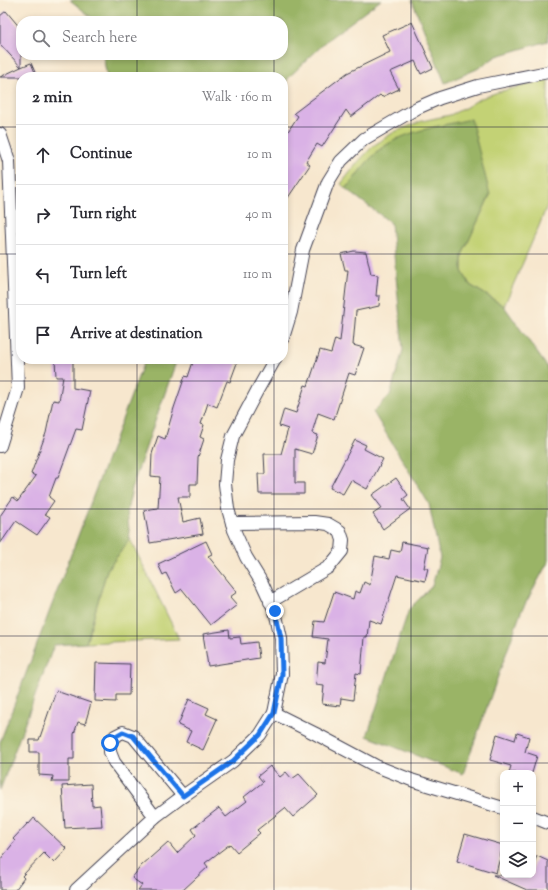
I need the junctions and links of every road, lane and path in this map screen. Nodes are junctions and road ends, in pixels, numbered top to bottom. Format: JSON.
{"nodes":[{"id":1,"x":548,"y":72,"type":"edge"},
{"id":2,"x":0,"y":134,"type":"edge"},
{"id":3,"x":288,"y":322,"type":"edge"},
{"id":4,"x":16,"y":338,"type":"edge"},
{"id":5,"x":17,"y":364,"type":"edge"},
{"id":6,"x":272,"y":364,"type":"edge"},
{"id":7,"x":0,"y":446,"type":"edge"},
{"id":8,"x":232,"y":522,"type":"junction"},
{"id":9,"x":270,"y":602,"type":"junction"},
{"id":10,"x":274,"y":713,"type":"junction"},
{"id":11,"x":183,"y":796,"type":"junction"},
{"id":12,"x":500,"y":807,"type":"edge"},
{"id":13,"x":155,"y":817,"type":"junction"},
{"id":14,"x":536,"y":818,"type":"edge"},
{"id":15,"x":548,"y":822,"type":"edge"},
{"id":16,"x":76,"y":890,"type":"edge"}],
"edges":[{"from":1,"to":3,"type":"street"},
{"from":2,"to":4,"type":"street"},
{"from":5,"to":7,"type":"street"},
{"from":6,"to":8,"type":"street"},
{"from":8,"to":9,"type":"street"},
{"from":8,"to":9,"type":"street"},
{"from":9,"to":10,"type":"street"},
{"from":10,"to":11,"type":"street"},
{"from":10,"to":12,"type":"street"},
{"from":11,"to":13,"type":"street"},
{"from":11,"to":13,"type":"street"},
{"from":13,"to":16,"type":"street"},
{"from":14,"to":15,"type":"street"}]}
